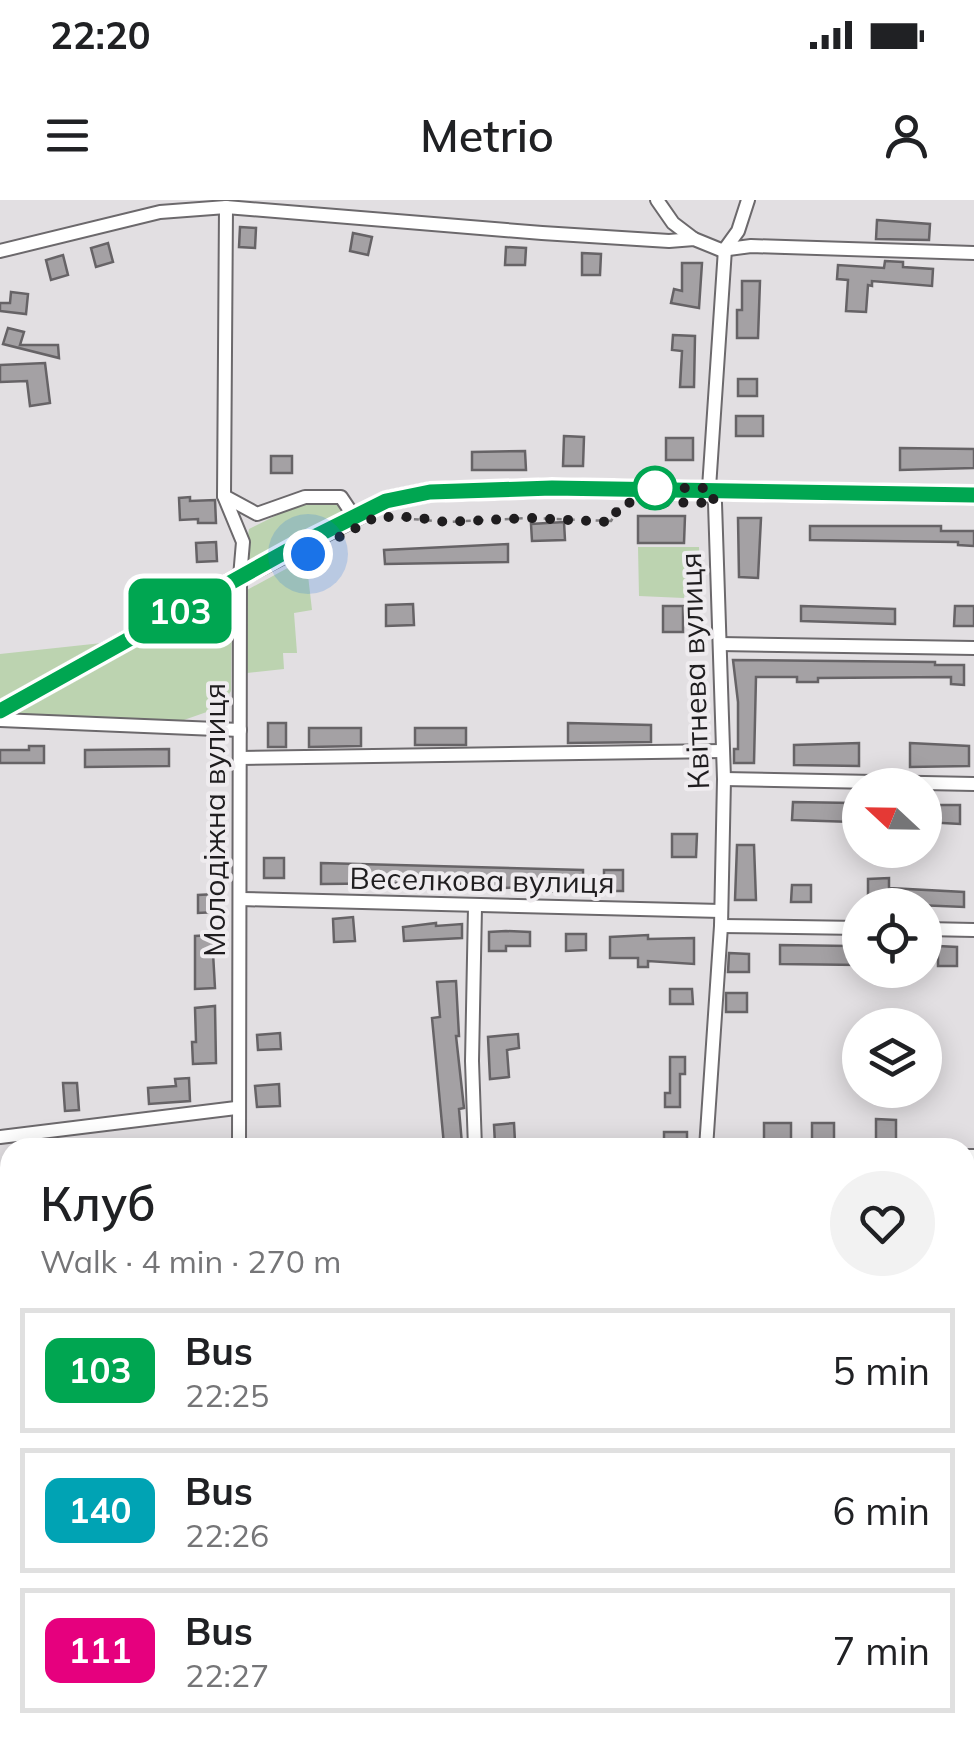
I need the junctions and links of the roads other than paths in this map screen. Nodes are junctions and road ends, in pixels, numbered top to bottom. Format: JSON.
{"nodes":[{"id":1,"x":657,"y":200,"type":"edge"},
{"id":2,"x":748,"y":200,"type":"edge"},
{"id":3,"x":226,"y":207,"type":"junction"},
{"id":4,"x":694,"y":240,"type":"junction"},
{"id":5,"x":725,"y":249,"type":"junction"},
{"id":6,"x":0,"y":252,"type":"edge"},
{"id":7,"x":974,"y":253,"type":"edge"},
{"id":8,"x":709,"y":488,"type":"junction"},
{"id":9,"x":974,"y":495,"type":"edge"},
{"id":10,"x":224,"y":496,"type":"junction"},
{"id":11,"x":353,"y":515,"type":"junction"},
{"id":12,"x":240,"y":577,"type":"junction"},
{"id":13,"x":720,"y":644,"type":"junction"},
{"id":14,"x":974,"y":648,"type":"edge"},
{"id":15,"x":0,"y":711,"type":"edge"},
{"id":16,"x":0,"y":720,"type":"edge"},
{"id":17,"x":240,"y":730,"type":"junction"},
{"id":18,"x":723,"y":751,"type":"junction"},
{"id":19,"x":240,"y":758,"type":"junction"},
{"id":20,"x":724,"y":779,"type":"junction"},
{"id":21,"x":974,"y":784,"type":"edge"},
{"id":22,"x":241,"y":898,"type":"junction"},
{"id":23,"x":476,"y":907,"type":"junction"},
{"id":24,"x":721,"y":919,"type":"junction"},
{"id":25,"x":842,"y":927,"type":"edge"},
{"id":26,"x":942,"y":929,"type":"edge"},
{"id":27,"x":974,"y":930,"type":"edge"},
{"id":28,"x":236,"y":1108,"type":"junction"},
{"id":29,"x":0,"y":1137,"type":"edge"},
{"id":30,"x":238,"y":1138,"type":"edge"},
{"id":31,"x":476,"y":1138,"type":"edge"},
{"id":32,"x":707,"y":1138,"type":"edge"}],
"edges":[{"from":1,"to":4,"type":"street"},
{"from":2,"to":5,"type":"street","name":"Квітнева вулиця"},
{"from":3,"to":4,"type":"street"},
{"from":3,"to":6,"type":"street"},
{"from":3,"to":10,"type":"street","name":"Молодіжна вулиця"},
{"from":4,"to":5,"type":"street"},
{"from":5,"to":7,"type":"street"},
{"from":5,"to":8,"type":"street","name":"Квітнева вулиця"},
{"from":8,"to":9,"type":"main road"},
{"from":8,"to":11,"type":"main road"},
{"from":8,"to":13,"type":"street","name":"Квітнева вулиця"},
{"from":10,"to":11,"type":"street"},
{"from":10,"to":12,"type":"street","name":"Молодіжна вулиця"},
{"from":11,"to":12,"type":"main road"},
{"from":12,"to":15,"type":"main road"},
{"from":12,"to":17,"type":"street","name":"Молодіжна вулиця"},
{"from":13,"to":14,"type":"street"},
{"from":13,"to":18,"type":"street","name":"Квітнева вулиця"},
{"from":16,"to":17,"type":"street"},
{"from":17,"to":19,"type":"street","name":"Молодіжна вулиця"},
{"from":18,"to":19,"type":"street"},
{"from":18,"to":20,"type":"street","name":"Квітнева вулиця"},
{"from":19,"to":22,"type":"street","name":"Молодіжна вулиця"},
{"from":20,"to":21,"type":"street"},
{"from":20,"to":24,"type":"street","name":"Квітнева вулиця"},
{"from":22,"to":23,"type":"street","name":"Веселкова вулиця"},
{"from":22,"to":28,"type":"street","name":"Молодіжна вулиця"},
{"from":23,"to":24,"type":"street","name":"Веселкова вулиця"},
{"from":23,"to":31,"type":"street"},
{"from":24,"to":25,"type":"street","name":"Веселкова вулиця"},
{"from":24,"to":32,"type":"street","name":"Квітнева вулиця"},
{"from":26,"to":27,"type":"street"},
{"from":28,"to":29,"type":"street"},
{"from":28,"to":30,"type":"street","name":"Молодіжна вулиця"}]}
